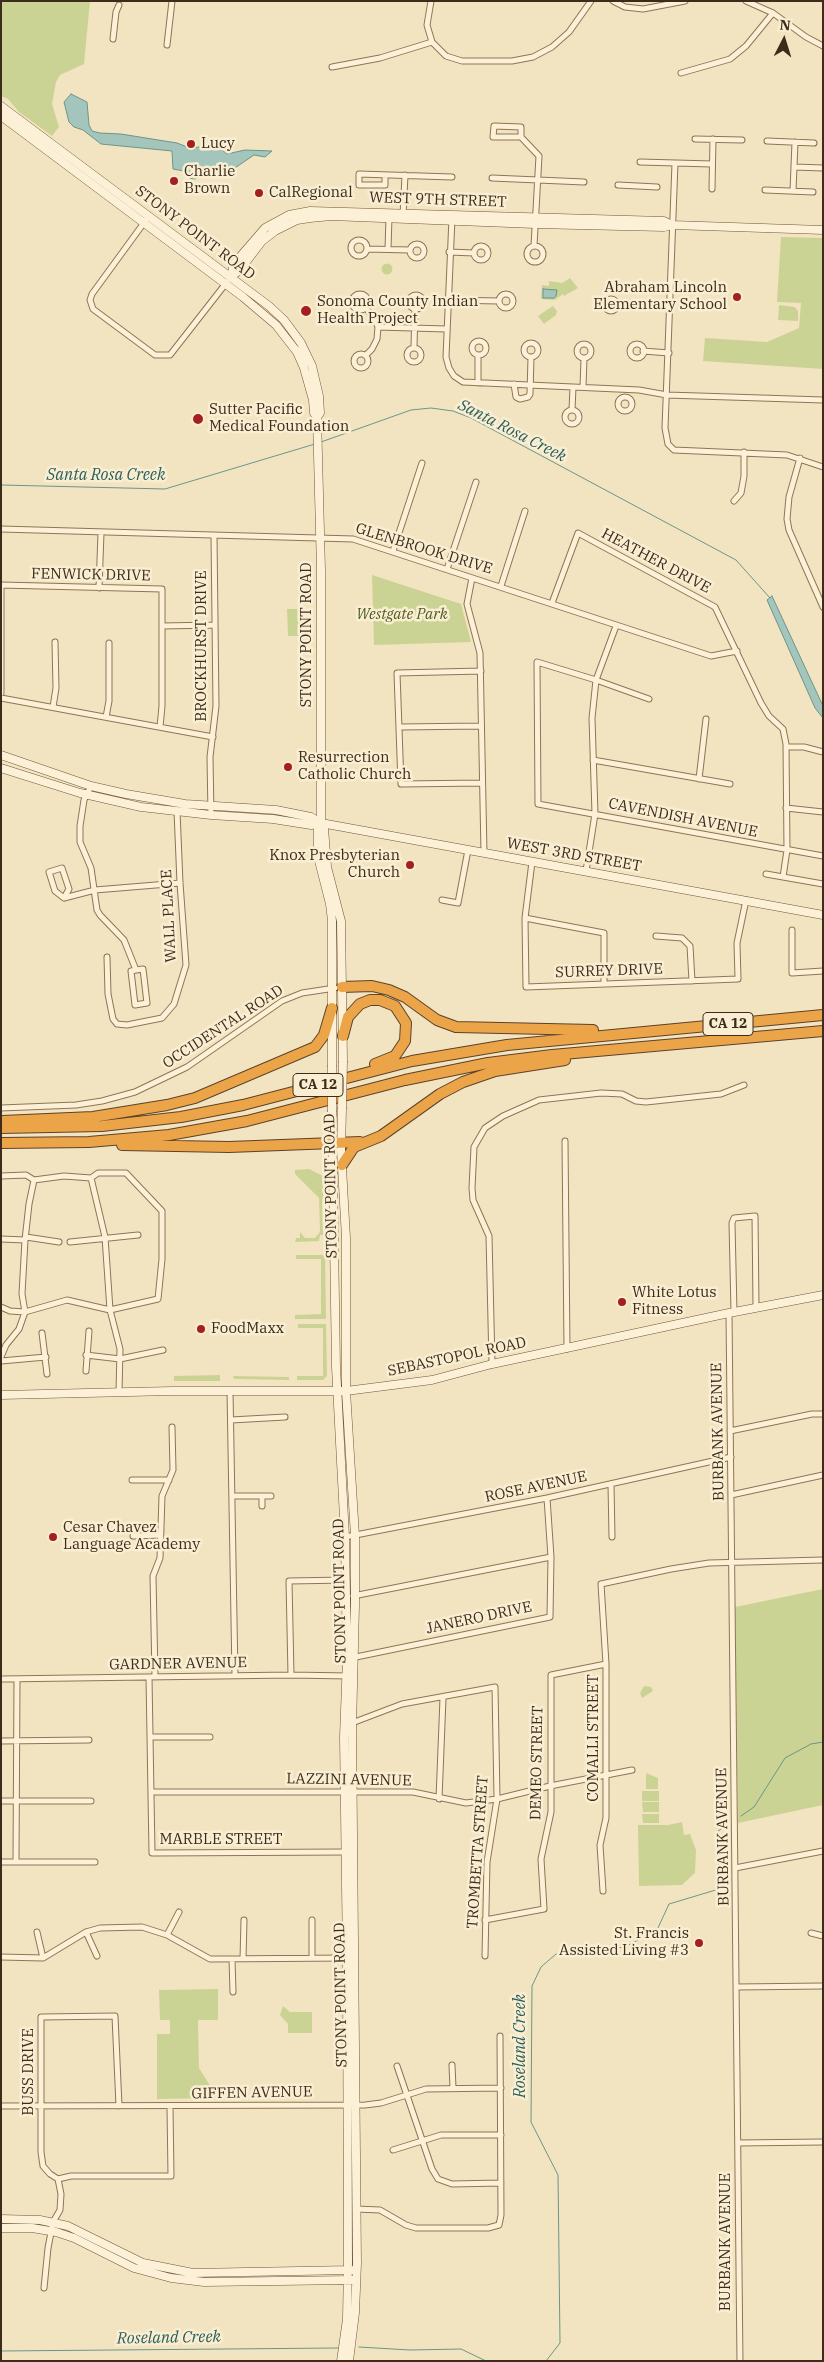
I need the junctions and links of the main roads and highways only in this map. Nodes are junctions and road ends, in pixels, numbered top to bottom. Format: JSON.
{"nodes":[{"id":1,"x":1,"y":106,"type":"edge"},
{"id":2,"x":1,"y":116,"type":"edge"},
{"id":3,"x":823,"y":230,"type":"edge"},
{"id":4,"x":231,"y":276,"type":"junction"},
{"id":5,"x":317,"y":418,"type":"junction"},
{"id":6,"x":1,"y":755,"type":"edge"},
{"id":7,"x":1,"y":768,"type":"edge"},
{"id":8,"x":321,"y":823,"type":"junction"},
{"id":9,"x":823,"y":915,"type":"edge"},
{"id":10,"x":337,"y":987,"type":"junction"},
{"id":11,"x":332,"y":1008,"type":"junction"},
{"id":12,"x":823,"y":1015,"type":"edge"},
{"id":13,"x":823,"y":1031,"type":"edge"},
{"id":14,"x":634,"y":1032,"type":"junction"},
{"id":15,"x":343,"y":1036,"type":"junction"},
{"id":16,"x":649,"y":1046,"type":"junction"},
{"id":17,"x":295,"y":1092,"type":"junction"},
{"id":18,"x":1,"y":1121,"type":"edge"},
{"id":19,"x":397,"y":1124,"type":"junction"},
{"id":20,"x":1,"y":1128,"type":"edge"},
{"id":21,"x":1,"y":1143,"type":"edge"},
{"id":22,"x":74,"y":1143,"type":"junction"},
{"id":23,"x":337,"y":1143,"type":"junction"},
{"id":24,"x":342,"y":1165,"type":"junction"},
{"id":25,"x":823,"y":1295,"type":"edge"},
{"id":26,"x":342,"y":1391,"type":"junction"},
{"id":27,"x":1,"y":1395,"type":"edge"},
{"id":28,"x":340,"y":1457,"type":"junction"},
{"id":29,"x":350,"y":1480,"type":"junction"},
{"id":30,"x":350,"y":1676,"type":"junction"},
{"id":31,"x":349,"y":1792,"type":"junction"},
{"id":32,"x":351,"y":1958,"type":"junction"},
{"id":33,"x":1,"y":2219,"type":"edge"},
{"id":34,"x":1,"y":2228,"type":"edge"},
{"id":35,"x":348,"y":2270,"type":"junction"},
{"id":36,"x":357,"y":2270,"type":"junction"},
{"id":37,"x":348,"y":2280,"type":"junction"},
{"id":38,"x":356,"y":2280,"type":"junction"},
{"id":39,"x":341,"y":2361,"type":"edge"},
{"id":40,"x":349,"y":2361,"type":"edge"}],
"edges":[{"from":1,"to":4,"type":"main road","name":"STONY POINT ROAD"},
{"from":2,"to":5,"type":"main road","name":"STONY POINT ROAD"},
{"from":3,"to":4,"type":"main road","name":"WEST 9TH STREET"},
{"from":4,"to":5,"type":"main road","name":"STONY POINT ROAD"},
{"from":5,"to":8,"type":"main road","name":"STONY POINT ROAD"},
{"from":6,"to":8,"type":"main road","name":"WEST 3RD STREET"},
{"from":7,"to":8,"type":"main road","name":"WEST 3RD STREET"},
{"from":8,"to":9,"type":"main road","name":"WEST 3RD STREET"},
{"from":8,"to":10,"type":"main road","name":"STONY POINT ROAD"},
{"from":10,"to":11,"type":"main road","name":"STONY POINT ROAD"},
{"from":10,"to":14,"type":"highway"},
{"from":10,"to":15,"type":"main road","name":"STONY POINT ROAD"},
{"from":11,"to":18,"type":"highway"},
{"from":11,"to":23,"type":"main road","name":"STONY POINT ROAD","bridge":true},
{"from":12,"to":14,"type":"highway","number":"CA 12"},
{"from":13,"to":16,"type":"highway","number":"CA 12"},
{"from":14,"to":17,"type":"highway","number":"CA 12"},
{"from":15,"to":17,"type":"highway"},
{"from":15,"to":23,"type":"main road","name":"STONY POINT ROAD","bridge":true},
{"from":16,"to":19,"type":"highway"},
{"from":16,"to":22,"type":"highway","number":"CA 12"},
{"from":17,"to":20,"type":"highway","number":"CA 12"},
{"from":19,"to":23,"type":"highway"},
{"from":19,"to":24,"type":"highway"},
{"from":21,"to":22,"type":"highway","number":"CA 12"},
{"from":22,"to":23,"type":"highway"},
{"from":23,"to":24,"type":"main road","name":"STONY POINT ROAD"},
{"from":23,"to":26,"type":"main road","name":"STONY POINT ROAD"},
{"from":24,"to":26,"type":"main road","name":"STONY POINT ROAD"},
{"from":25,"to":26,"type":"main road","name":"SEBASTOPOL ROAD"},
{"from":26,"to":27,"type":"main road","name":"SEBASTOPOL ROAD"},
{"from":26,"to":28,"type":"main road","name":"STONY POINT ROAD"},
{"from":26,"to":29,"type":"main road","name":"STONY POINT ROAD"},
{"from":28,"to":29,"type":"main road"},
{"from":28,"to":30,"type":"main road","name":"STONY POINT ROAD"},
{"from":29,"to":30,"type":"main road","name":"STONY POINT ROAD"},
{"from":30,"to":31,"type":"main road","name":"STONY POINT ROAD"},
{"from":30,"to":31,"type":"main road","name":"STONY POINT ROAD"},
{"from":31,"to":32,"type":"main road","name":"STONY POINT ROAD"},
{"from":31,"to":32,"type":"main road","name":"STONY POINT ROAD"},
{"from":32,"to":35,"type":"main road","name":"STONY POINT ROAD"},
{"from":32,"to":36,"type":"main road","name":"STONY POINT ROAD"},
{"from":33,"to":35,"type":"main road"},
{"from":34,"to":37,"type":"main road"},
{"from":35,"to":36,"type":"main road"},
{"from":35,"to":37,"type":"main road","name":"STONY POINT ROAD"},
{"from":36,"to":38,"type":"main road","name":"STONY POINT ROAD"},
{"from":37,"to":38,"type":"main road"},
{"from":37,"to":39,"type":"main road","name":"STONY POINT ROAD"},
{"from":38,"to":40,"type":"main road","name":"STONY POINT ROAD"}]}
